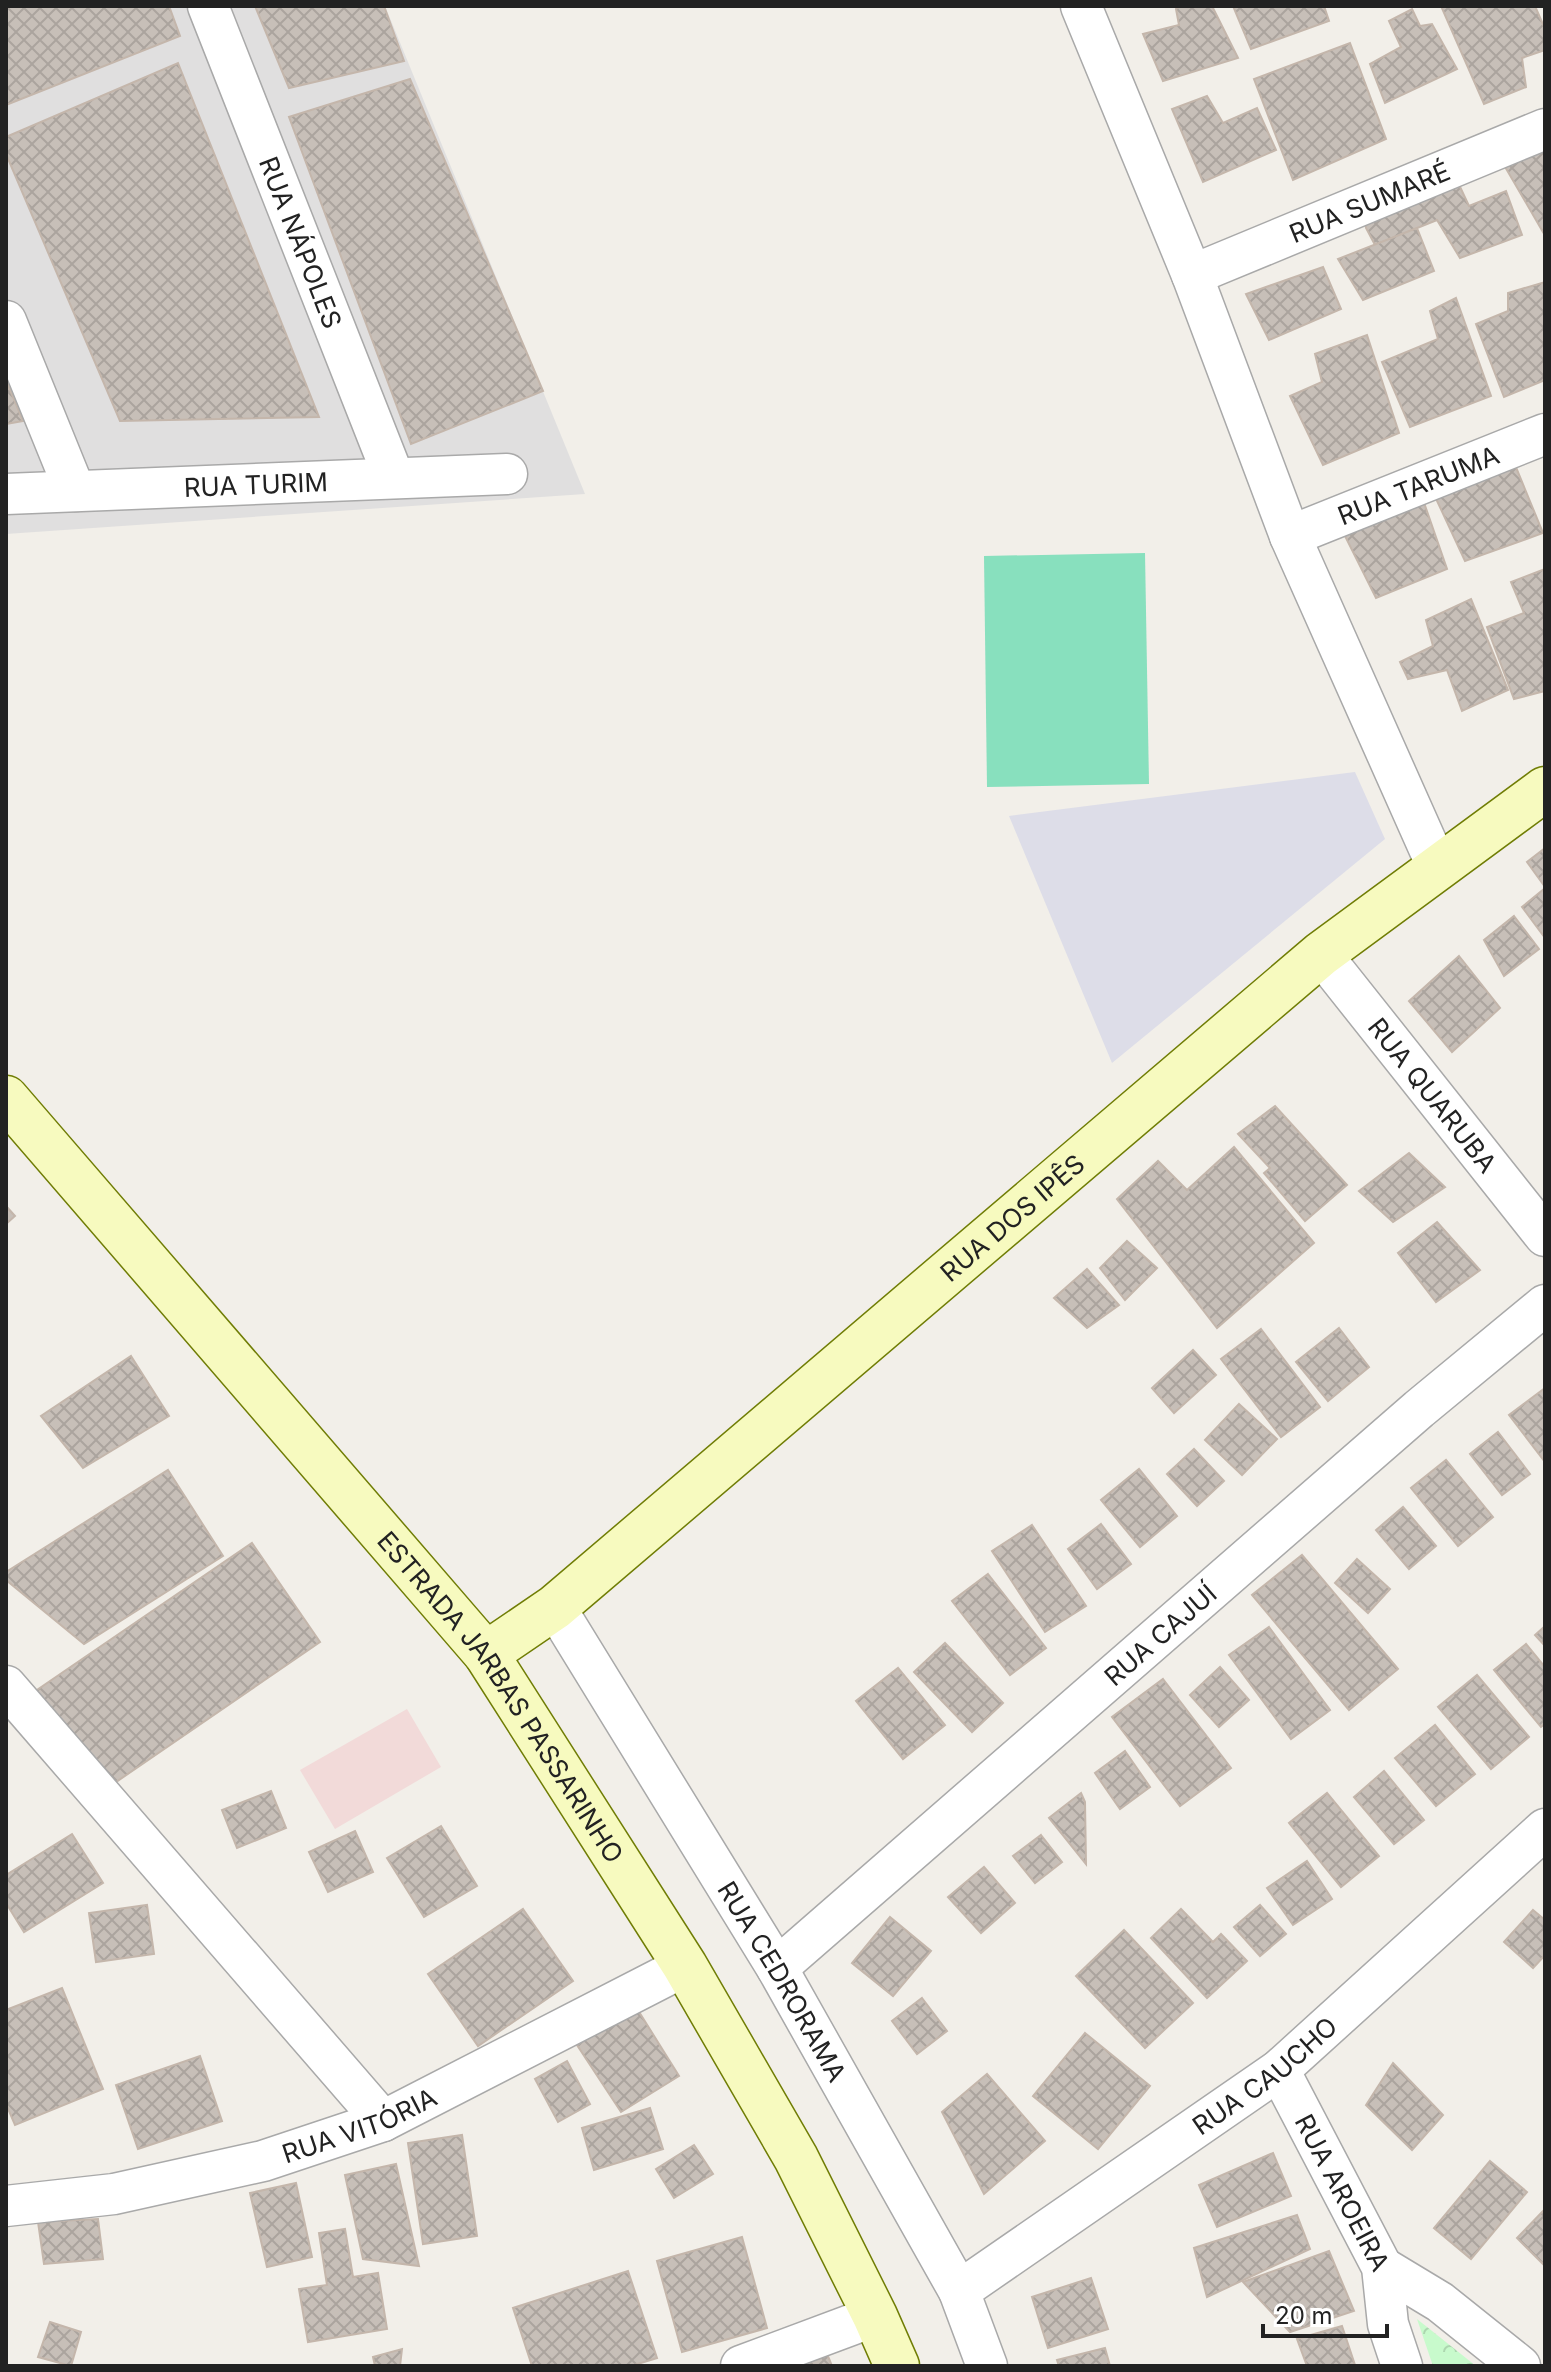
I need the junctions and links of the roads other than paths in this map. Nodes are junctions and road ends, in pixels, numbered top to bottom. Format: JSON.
{"nodes":[{"id":1,"x":208,"y":6,"type":"edge"},
{"id":2,"x":1091,"y":9,"type":"edge"},
{"id":3,"x":1545,"y":129,"type":"edge"},
{"id":4,"x":1192,"y":275,"type":"junction"},
{"id":5,"x":6,"y":321,"type":"edge"},
{"id":6,"x":1545,"y":434,"type":"edge"},
{"id":7,"x":507,"y":474,"type":"dead end"},
{"id":8,"x":394,"y":478,"type":"junction"},
{"id":9,"x":75,"y":491,"type":"junction"},
{"id":10,"x":6,"y":494,"type":"edge"},
{"id":11,"x":1290,"y":536,"type":"junction"},
{"id":12,"x":1545,"y":789,"type":"edge"},
{"id":13,"x":1437,"y":866,"type":"junction"},
{"id":14,"x":1321,"y":954,"type":"junction"},
{"id":15,"x":6,"y":1098,"type":"edge"},
{"id":16,"x":1545,"y":1236,"type":"edge"},
{"id":17,"x":1545,"y":1305,"type":"edge"},
{"id":18,"x":555,"y":1607,"type":"junction"},
{"id":19,"x":486,"y":1654,"type":"junction"},
{"id":20,"x":6,"y":1686,"type":"edge"},
{"id":21,"x":1537,"y":1851,"type":"edge"},
{"id":22,"x":685,"y":1966,"type":"junction"},
{"id":23,"x":777,"y":1968,"type":"junction"},
{"id":24,"x":1279,"y":2070,"type":"junction"},
{"id":25,"x":383,"y":2121,"type":"junction"},
{"id":26,"x":6,"y":2206,"type":"edge"},
{"id":27,"x":1382,"y":2267,"type":"junction"},
{"id":28,"x":959,"y":2291,"type":"junction"},
{"id":29,"x":875,"y":2316,"type":"junction"},
{"id":30,"x":741,"y":2366,"type":"edge"},
{"id":31,"x":897,"y":2366,"type":"edge"},
{"id":32,"x":987,"y":2366,"type":"edge"},
{"id":33,"x":1402,"y":2366,"type":"edge"},
{"id":34,"x":1520,"y":2366,"type":"edge"}],
"edges":[{"from":1,"to":8,"type":"street","name":"RUA NÁPOLES"},
{"from":2,"to":4,"type":"street"},
{"from":3,"to":4,"type":"street","name":"RUA SUMARÉ"},
{"from":4,"to":11,"type":"street"},
{"from":5,"to":9,"type":"street"},
{"from":6,"to":11,"type":"street","name":"RUA TARUMA"},
{"from":7,"to":8,"type":"street","name":"RUA TURIM"},
{"from":8,"to":9,"type":"street","name":"RUA TURIM"},
{"from":9,"to":10,"type":"street","name":"RUA TURIM"},
{"from":11,"to":13,"type":"street"},
{"from":12,"to":13,"type":"street","name":"RUA DOS IPÊS"},
{"from":13,"to":14,"type":"street","name":"RUA DOS IPÊS"},
{"from":14,"to":16,"type":"street","name":"RUA QUARUBA"},
{"from":14,"to":18,"type":"street","name":"RUA DOS IPÊS"},
{"from":15,"to":19,"type":"street","name":"ESTRADA JARBAS PASSARINHO"},
{"from":17,"to":23,"type":"street","name":"RUA CAJUÍ"},
{"from":18,"to":19,"type":"street","name":"RUA DOS IPÊS"},
{"from":18,"to":23,"type":"street","name":"RUA CEDRORAMA"},
{"from":19,"to":22,"type":"street","name":"ESTRADA JARBAS PASSARINHO"},
{"from":20,"to":25,"type":"street"},
{"from":21,"to":24,"type":"street","name":"RUA CAUCHO"},
{"from":22,"to":25,"type":"street","name":"RUA VITÓRIA"},
{"from":22,"to":29,"type":"street","name":"ESTRADA JARBAS PASSARINHO"},
{"from":23,"to":28,"type":"street","name":"RUA CEDRORAMA"},
{"from":24,"to":27,"type":"street","name":"RUA AROEIRA"},
{"from":24,"to":28,"type":"street","name":"RUA CAUCHO"},
{"from":25,"to":26,"type":"street","name":"RUA VITÓRIA"},
{"from":27,"to":33,"type":"street","name":"RUA AROEIRA"},
{"from":27,"to":34,"type":"street"},
{"from":28,"to":32,"type":"street","name":"RUA CEDRORAMA"},
{"from":29,"to":30,"type":"street"},
{"from":29,"to":31,"type":"street","name":"ESTRADA JARBAS PASSARINHO"}]}
